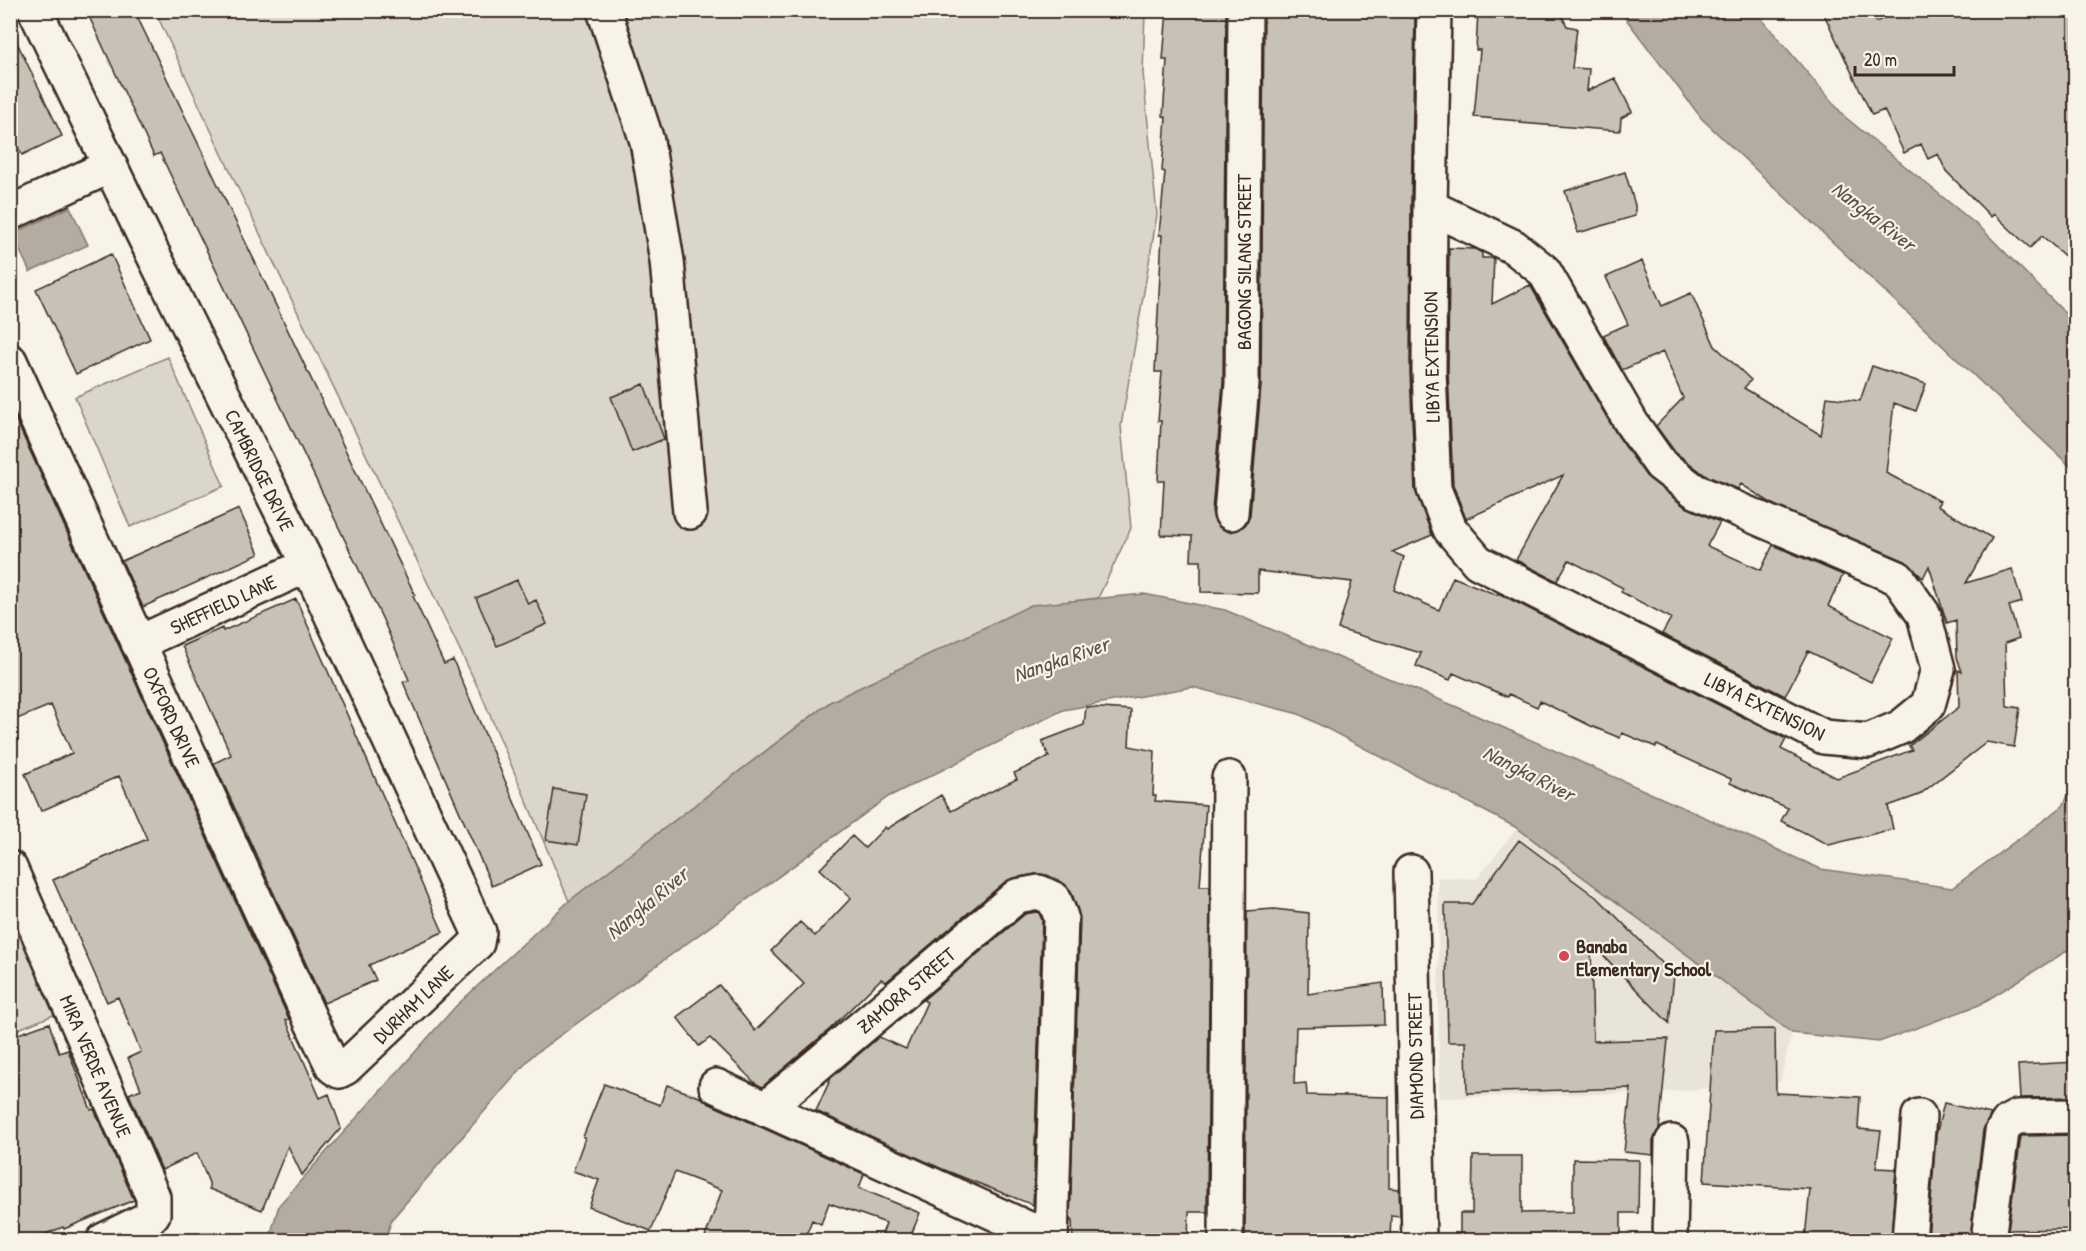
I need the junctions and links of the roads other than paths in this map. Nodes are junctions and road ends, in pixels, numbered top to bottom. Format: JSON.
{"nodes":[{"id":1,"x":35,"y":10,"type":"edge"},
{"id":2,"x":603,"y":10,"type":"edge"},
{"id":3,"x":1245,"y":10,"type":"edge"},
{"id":4,"x":1434,"y":10,"type":"edge"},
{"id":5,"x":110,"y":166,"type":"junction"},
{"id":6,"x":1430,"y":207,"type":"junction"},
{"id":7,"x":10,"y":213,"type":"edge"},
{"id":8,"x":10,"y":360,"type":"edge"},
{"id":9,"x":690,"y":512,"type":"dead end"},
{"id":10,"x":1232,"y":513,"type":"dead end"},
{"id":11,"x":308,"y":566,"type":"junction"},
{"id":12,"x":138,"y":643,"type":"junction"},
{"id":13,"x":1229,"y":778,"type":"dead end"},
{"id":14,"x":10,"y":868,"type":"edge"},
{"id":15,"x":1411,"y":872,"type":"dead end"},
{"id":16,"x":479,"y":932,"type":"joint"},
{"id":17,"x":339,"y":1071,"type":"joint"},
{"id":18,"x":716,"y":1086,"type":"dead end"},
{"id":19,"x":765,"y":1109,"type":"junction"},
{"id":20,"x":1920,"y":1116,"type":"dead end"},
{"id":21,"x":2076,"y":1116,"type":"edge"},
{"id":22,"x":1672,"y":1142,"type":"dead end"},
{"id":23,"x":104,"y":1240,"type":"edge"},
{"id":24,"x":1051,"y":1240,"type":"edge"},
{"id":25,"x":1226,"y":1240,"type":"edge"},
{"id":26,"x":1419,"y":1240,"type":"edge"},
{"id":27,"x":1670,"y":1240,"type":"edge"},
{"id":28,"x":1909,"y":1240,"type":"edge"},
{"id":29,"x":1988,"y":1240,"type":"edge"}],
"edges":[{"from":1,"to":5,"type":"street","name":"CAMBRIDGE DRIVE"},
{"from":2,"to":9,"type":"street"},
{"from":3,"to":10,"type":"street","name":"BAGONG SILANG STREET"},
{"from":4,"to":6,"type":"street","name":"LIBYA EXTENSION"},
{"from":5,"to":7,"type":"street"},
{"from":5,"to":11,"type":"street","name":"CAMBRIDGE DRIVE"},
{"from":6,"to":6,"type":"street","name":"LIBYA EXTENSION"},
{"from":8,"to":12,"type":"street","name":"OXFORD DRIVE"},
{"from":11,"to":12,"type":"street","name":"SHEFFIELD LANE"},
{"from":11,"to":16,"type":"street","name":"CAMBRIDGE DRIVE"},
{"from":12,"to":17,"type":"street","name":"OXFORD DRIVE"},
{"from":13,"to":25,"type":"street"},
{"from":14,"to":23,"type":"street","name":"MIRA VERDE AVENUE"},
{"from":15,"to":26,"type":"street","name":"DIAMOND STREET"},
{"from":16,"to":17,"type":"street","name":"DURHAM LANE"},
{"from":18,"to":19,"type":"street"},
{"from":19,"to":24,"type":"street"},
{"from":19,"to":24,"type":"street","name":"ZAMORA STREET"},
{"from":20,"to":28,"type":"street"},
{"from":21,"to":29,"type":"street"},
{"from":22,"to":27,"type":"street"}]}
